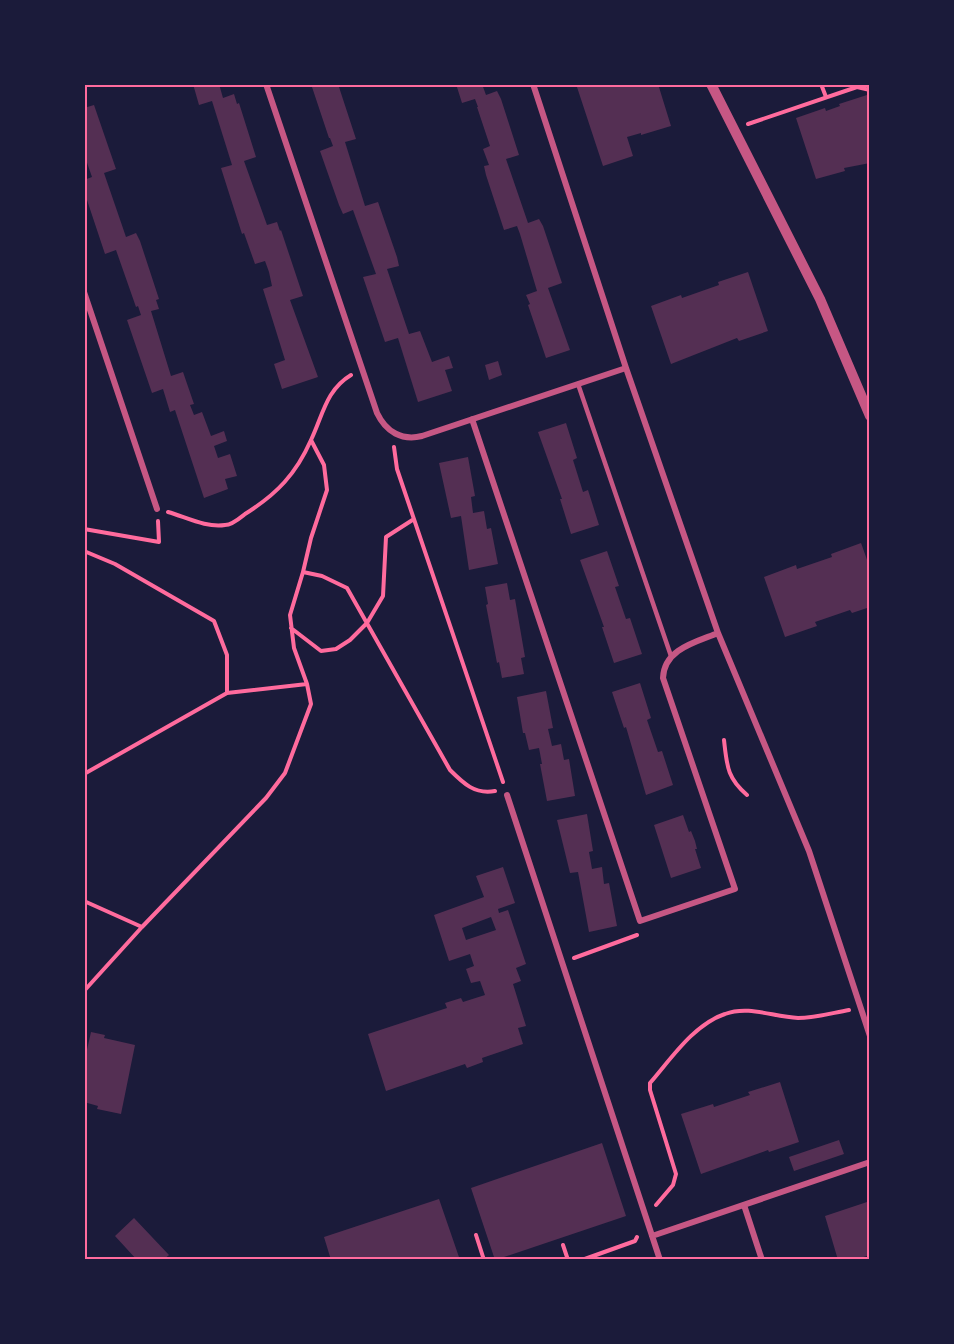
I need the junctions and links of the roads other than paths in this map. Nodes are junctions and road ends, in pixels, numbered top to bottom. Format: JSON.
{"nodes":[{"id":1,"x":266,"y":84,"type":"edge"},
{"id":2,"x":532,"y":84,"type":"edge"},
{"id":3,"x":711,"y":84,"type":"edge"},
{"id":4,"x":84,"y":292,"type":"edge"},
{"id":5,"x":626,"y":368,"type":"junction"},
{"id":6,"x":578,"y":384,"type":"junction"},
{"id":7,"x":870,"y":416,"type":"edge"},
{"id":8,"x":472,"y":419,"type":"junction"},
{"id":9,"x":157,"y":509,"type":"road end"},
{"id":10,"x":718,"y":633,"type":"junction"},
{"id":11,"x":671,"y":656,"type":"junction"},
{"id":12,"x":506,"y":792,"type":"road end"},
{"id":13,"x":870,"y":1036,"type":"edge"},
{"id":14,"x":870,"y":1162,"type":"edge"},
{"id":15,"x":744,"y":1205,"type":"junction"},
{"id":16,"x":652,"y":1236,"type":"junction"},
{"id":17,"x":660,"y":1260,"type":"edge"},
{"id":18,"x":762,"y":1260,"type":"edge"}],
"edges":[{"from":1,"to":8,"type":"street"},
{"from":2,"to":5,"type":"street"},
{"from":3,"to":7,"type":"street"},
{"from":4,"to":9,"type":"street"},
{"from":5,"to":6,"type":"street"},
{"from":5,"to":10,"type":"street"},
{"from":6,"to":8,"type":"street"},
{"from":6,"to":11,"type":"lane"},
{"from":8,"to":11,"type":"street"},
{"from":10,"to":11,"type":"street"},
{"from":10,"to":13,"type":"street"},
{"from":12,"to":16,"type":"street"},
{"from":14,"to":15,"type":"street"},
{"from":15,"to":16,"type":"street"},
{"from":15,"to":18,"type":"street"},
{"from":16,"to":17,"type":"street"}]}
